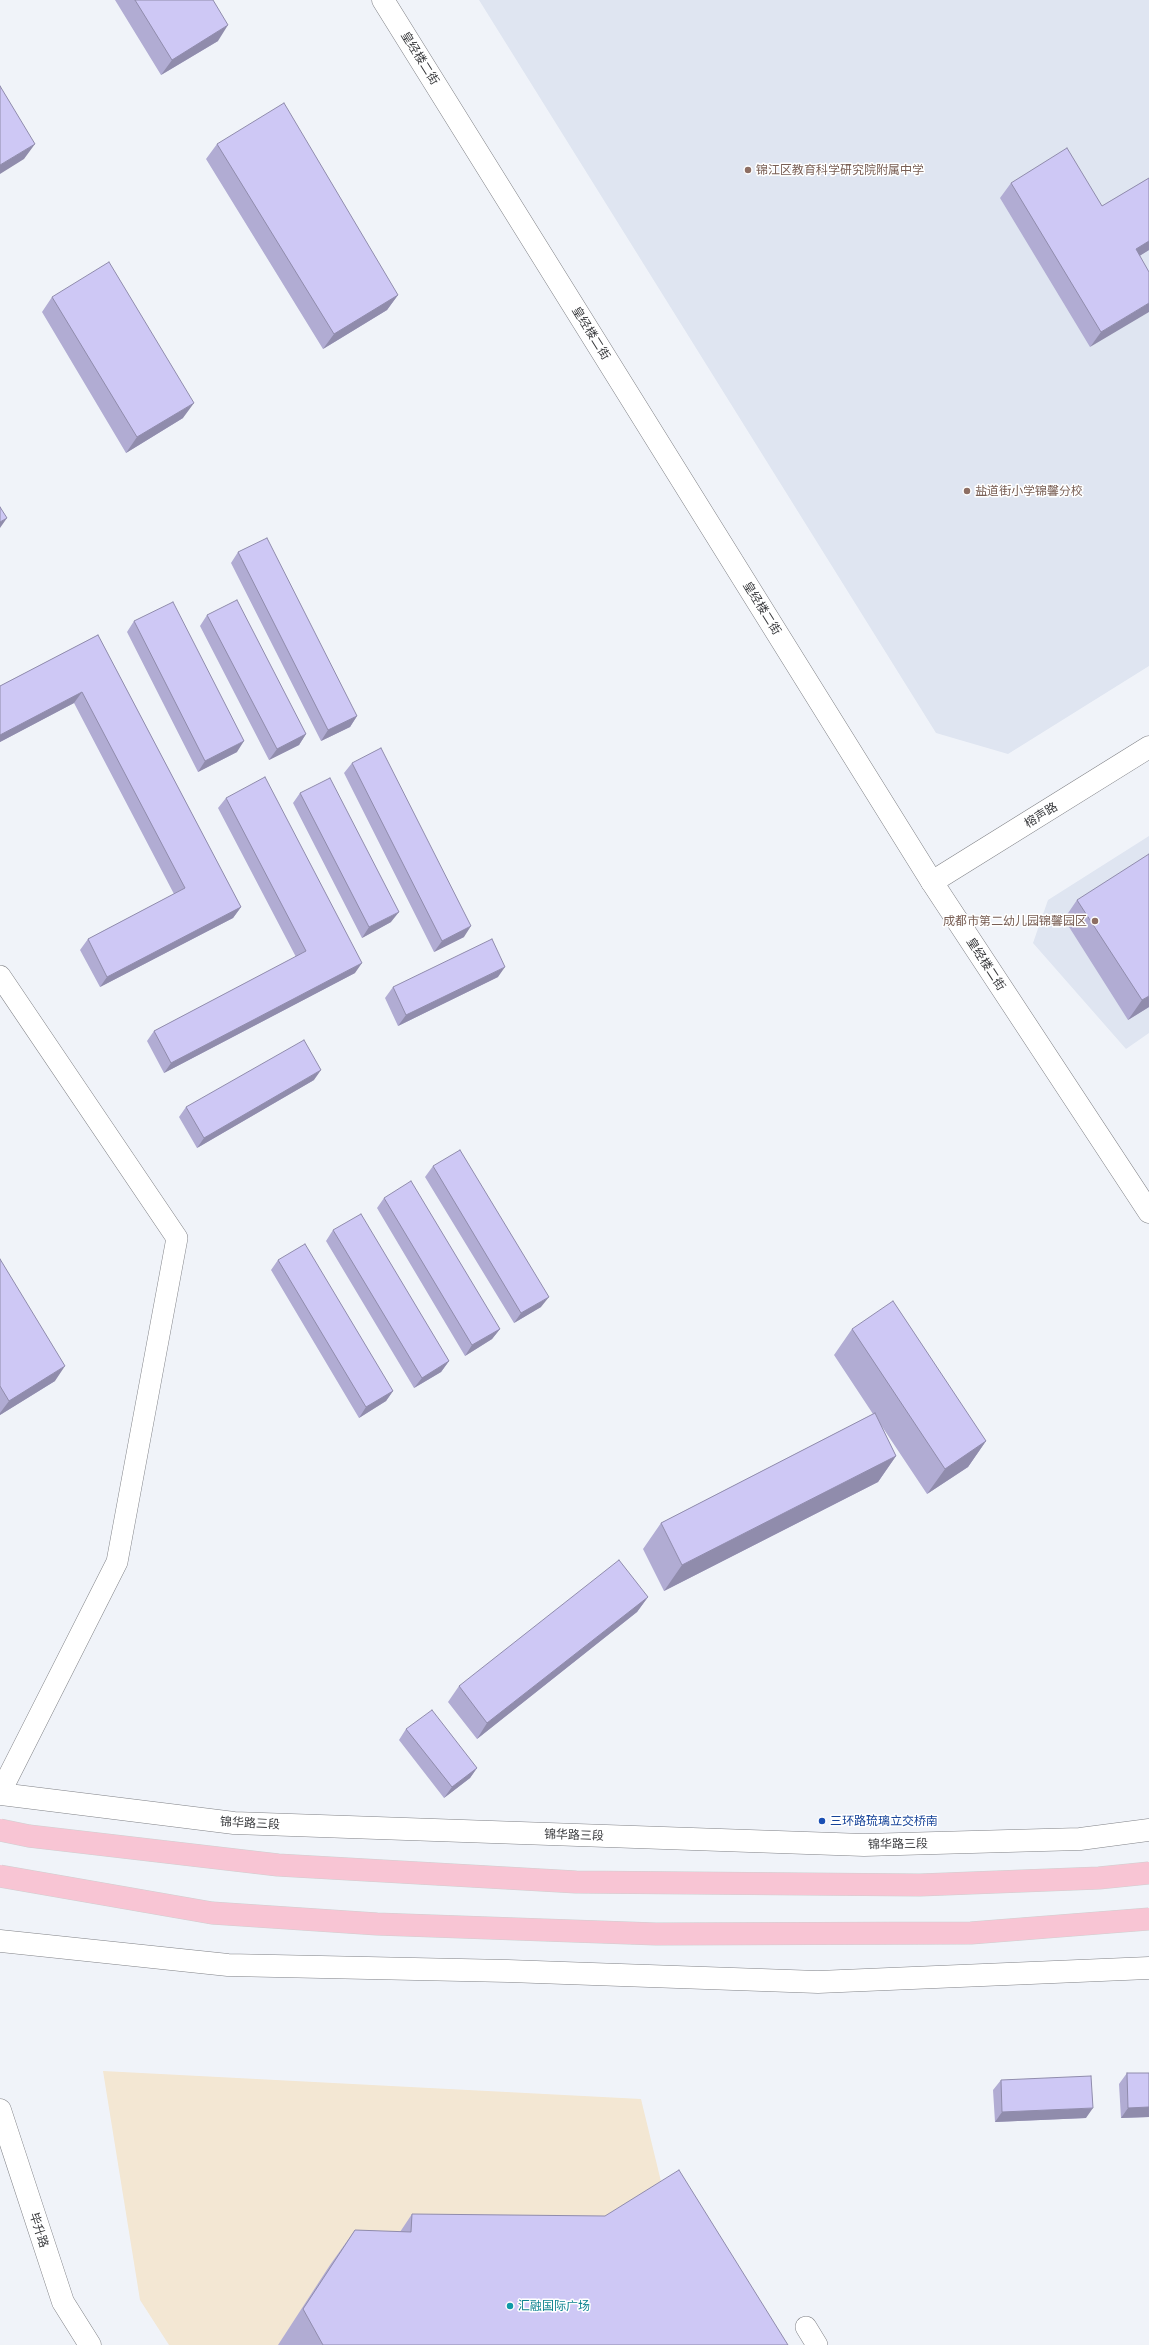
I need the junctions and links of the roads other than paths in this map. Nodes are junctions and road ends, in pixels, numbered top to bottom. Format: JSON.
{"nodes":[{"id":1,"x":383,"y":0,"type":"edge"},
{"id":2,"x":1149,"y":747,"type":"edge"},
{"id":3,"x":932,"y":882,"type":"junction"},
{"id":4,"x":0,"y":976,"type":"edge"},
{"id":5,"x":1149,"y":1212,"type":"edge"},
{"id":6,"x":0,"y":1794,"type":"edge"},
{"id":7,"x":0,"y":1830,"type":"edge"},
{"id":8,"x":1149,"y":1830,"type":"edge"},
{"id":9,"x":1149,"y":1873,"type":"edge"},
{"id":10,"x":0,"y":1876,"type":"edge"},
{"id":11,"x":1149,"y":1920,"type":"edge"},
{"id":12,"x":0,"y":1941,"type":"edge"},
{"id":13,"x":1149,"y":1968,"type":"edge"},
{"id":14,"x":0,"y":2110,"type":"edge"},
{"id":15,"x":806,"y":2327,"type":"dead end"},
{"id":16,"x":90,"y":2345,"type":"edge"},
{"id":17,"x":817,"y":2345,"type":"edge"}],
"edges":[{"from":1,"to":3,"type":"main road","name":"皇经楼二街"},
{"from":2,"to":3,"type":"main road","name":"榕声路"},
{"from":3,"to":5,"type":"main road","name":"皇经楼二街"},
{"from":4,"to":6,"type":"lane"},
{"from":6,"to":8,"type":"main road","name":"锦华路三段"},
{"from":7,"to":9,"type":"main road","bridge":true},
{"from":10,"to":11,"type":"main road","bridge":true},
{"from":12,"to":13,"type":"main road"},
{"from":14,"to":16,"type":"main road","name":"毕升路"},
{"from":15,"to":17,"type":"lane"}]}
